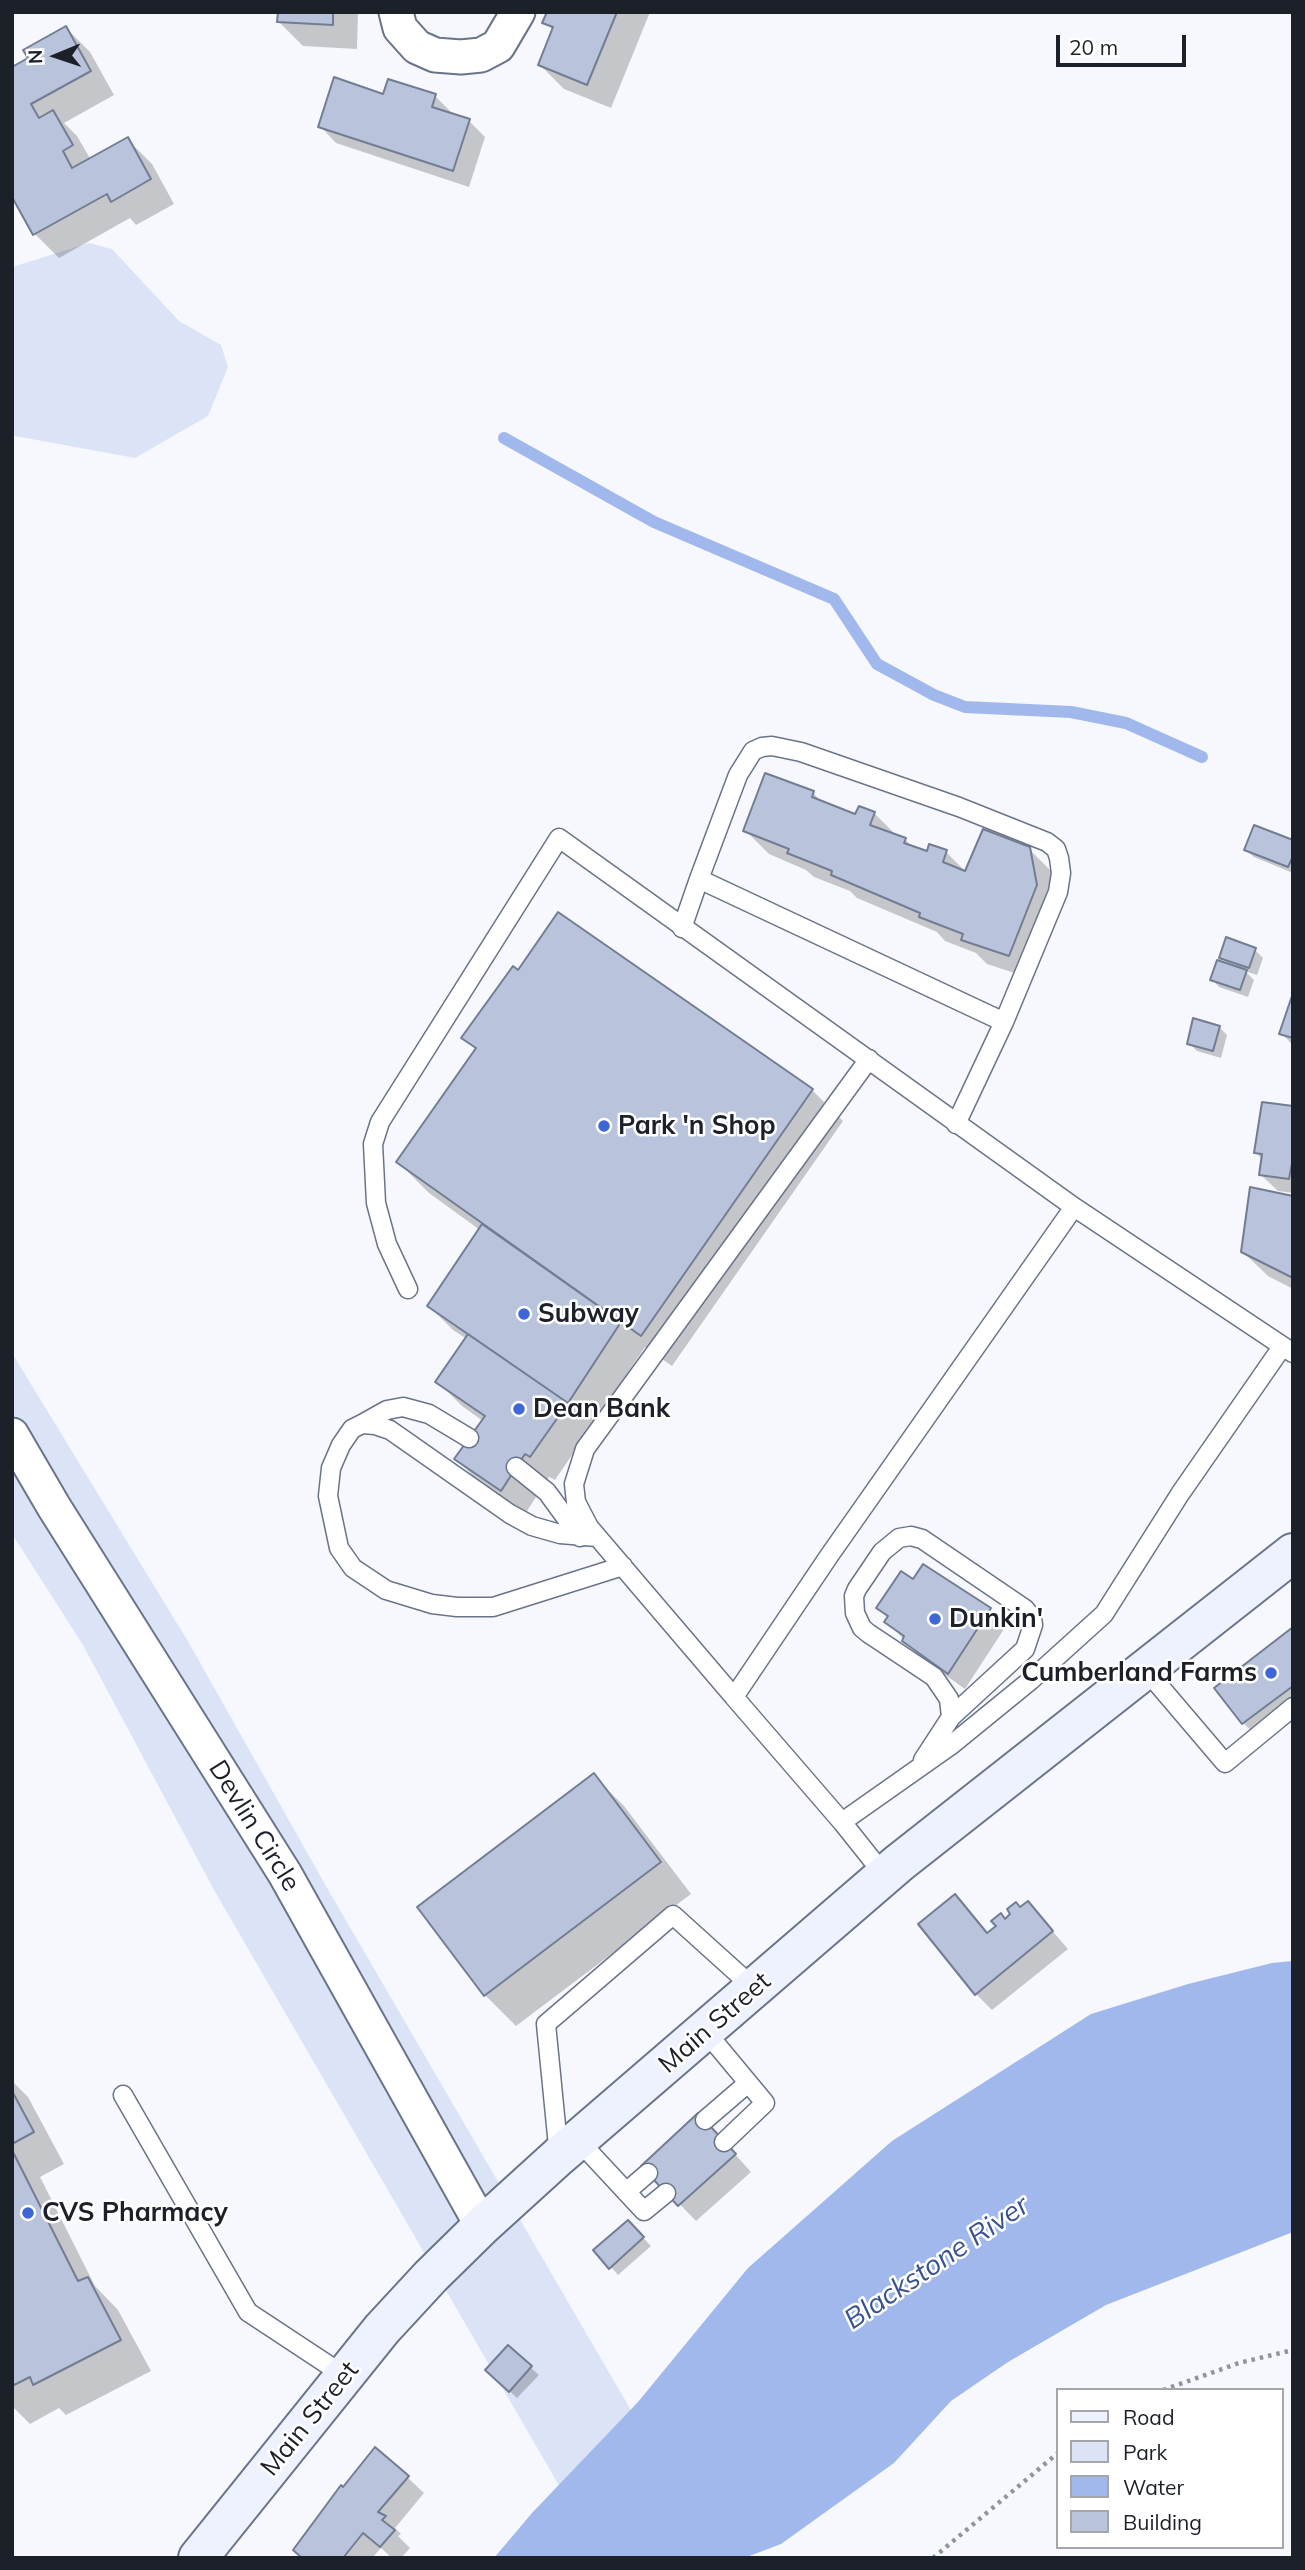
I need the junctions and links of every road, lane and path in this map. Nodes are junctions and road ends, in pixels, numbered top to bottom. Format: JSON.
{"nodes":[{"id":1,"x":396,"y":12,"type":"edge"},
{"id":2,"x":518,"y":12,"type":"edge"},
{"id":3,"x":699,"y":879,"type":"junction"},
{"id":4,"x":682,"y":928,"type":"junction"},
{"id":5,"x":1004,"y":1022,"type":"junction"},
{"id":6,"x":869,"y":1059,"type":"junction"},
{"id":7,"x":956,"y":1124,"type":"junction"},
{"id":8,"x":1074,"y":1207,"type":"junction"},
{"id":9,"x":408,"y":1289,"type":"dead end"},
{"id":10,"x":1287,"y":1350,"type":"edge"},
{"id":11,"x":362,"y":1424,"type":"junction"},
{"id":12,"x":12,"y":1434,"type":"edge"},
{"id":13,"x":469,"y":1438,"type":"dead end"},
{"id":14,"x":516,"y":1467,"type":"dead end"},
{"id":15,"x":589,"y":1537,"type":"junction"},
{"id":16,"x":1291,"y":1559,"type":"edge"},
{"id":17,"x":623,"y":1566,"type":"junction"},
{"id":18,"x":1145,"y":1669,"type":"junction"},
{"id":19,"x":734,"y":1697,"type":"junction"},
{"id":20,"x":1293,"y":1707,"type":"edge"},
{"id":21,"x":951,"y":1717,"type":"junction"},
{"id":22,"x":917,"y":1769,"type":"junction"},
{"id":23,"x":842,"y":1822,"type":"junction"},
{"id":24,"x":885,"y":1876,"type":"junction"},
{"id":25,"x":755,"y":1989,"type":"junction"},
{"id":26,"x":706,"y":2032,"type":"junction"},
{"id":27,"x":748,"y":2083,"type":"junction"},
{"id":28,"x":123,"y":2095,"type":"dead end"},
{"id":29,"x":705,"y":2120,"type":"dead end"},
{"id":30,"x":724,"y":2142,"type":"dead end"},
{"id":31,"x":568,"y":2148,"type":"junction"},
{"id":32,"x":648,"y":2173,"type":"dead end"},
{"id":33,"x":626,"y":2192,"type":"junction"},
{"id":34,"x":666,"y":2193,"type":"dead end"},
{"id":35,"x":482,"y":2226,"type":"junction"},
{"id":36,"x":1293,"y":2350,"type":"edge"},
{"id":37,"x":345,"y":2376,"type":"junction"},
{"id":38,"x":1169,"y":2388,"type":"edge"},
{"id":39,"x":1056,"y":2455,"type":"edge"},
{"id":40,"x":198,"y":2558,"type":"edge"},
{"id":41,"x":933,"y":2558,"type":"edge"}],
"edges":[{"from":1,"to":2,"type":"street"},
{"from":3,"to":4,"type":"lane"},
{"from":3,"to":5,"type":"lane"},
{"from":3,"to":5,"type":"lane"},
{"from":4,"to":6,"type":"lane"},
{"from":4,"to":9,"type":"lane"},
{"from":5,"to":7,"type":"lane"},
{"from":6,"to":7,"type":"lane"},
{"from":6,"to":15,"type":"lane"},
{"from":7,"to":8,"type":"lane"},
{"from":8,"to":10,"type":"lane"},
{"from":8,"to":19,"type":"lane"},
{"from":10,"to":22,"type":"lane"},
{"from":11,"to":13,"type":"lane"},
{"from":11,"to":15,"type":"lane"},
{"from":11,"to":17,"type":"lane"},
{"from":12,"to":35,"type":"street","name":"Devlin Circle"},
{"from":14,"to":15,"type":"lane"},
{"from":15,"to":17,"type":"lane"},
{"from":16,"to":18,"type":"main road","name":"Main Street"},
{"from":17,"to":19,"type":"lane"},
{"from":18,"to":20,"type":"lane"},
{"from":18,"to":24,"type":"main road","name":"Main Street"},
{"from":19,"to":23,"type":"lane"},
{"from":21,"to":21,"type":"lane"},
{"from":21,"to":22,"type":"lane"},
{"from":22,"to":23,"type":"lane"},
{"from":23,"to":24,"type":"lane"},
{"from":24,"to":25,"type":"main road","name":"Main Street"},
{"from":25,"to":26,"type":"main road","name":"Main Street"},
{"from":25,"to":31,"type":"lane"},
{"from":26,"to":27,"type":"lane"},
{"from":26,"to":31,"type":"main road","name":"Main Street"},
{"from":27,"to":29,"type":"lane"},
{"from":27,"to":30,"type":"lane"},
{"from":28,"to":37,"type":"lane"},
{"from":31,"to":33,"type":"lane"},
{"from":31,"to":35,"type":"main road","name":"Main Street"},
{"from":32,"to":33,"type":"lane"},
{"from":33,"to":34,"type":"lane"},
{"from":35,"to":37,"type":"main road","name":"Main Street"},
{"from":36,"to":38,"type":"path"},
{"from":37,"to":40,"type":"main road","name":"Main Street"},
{"from":39,"to":41,"type":"path"}]}
